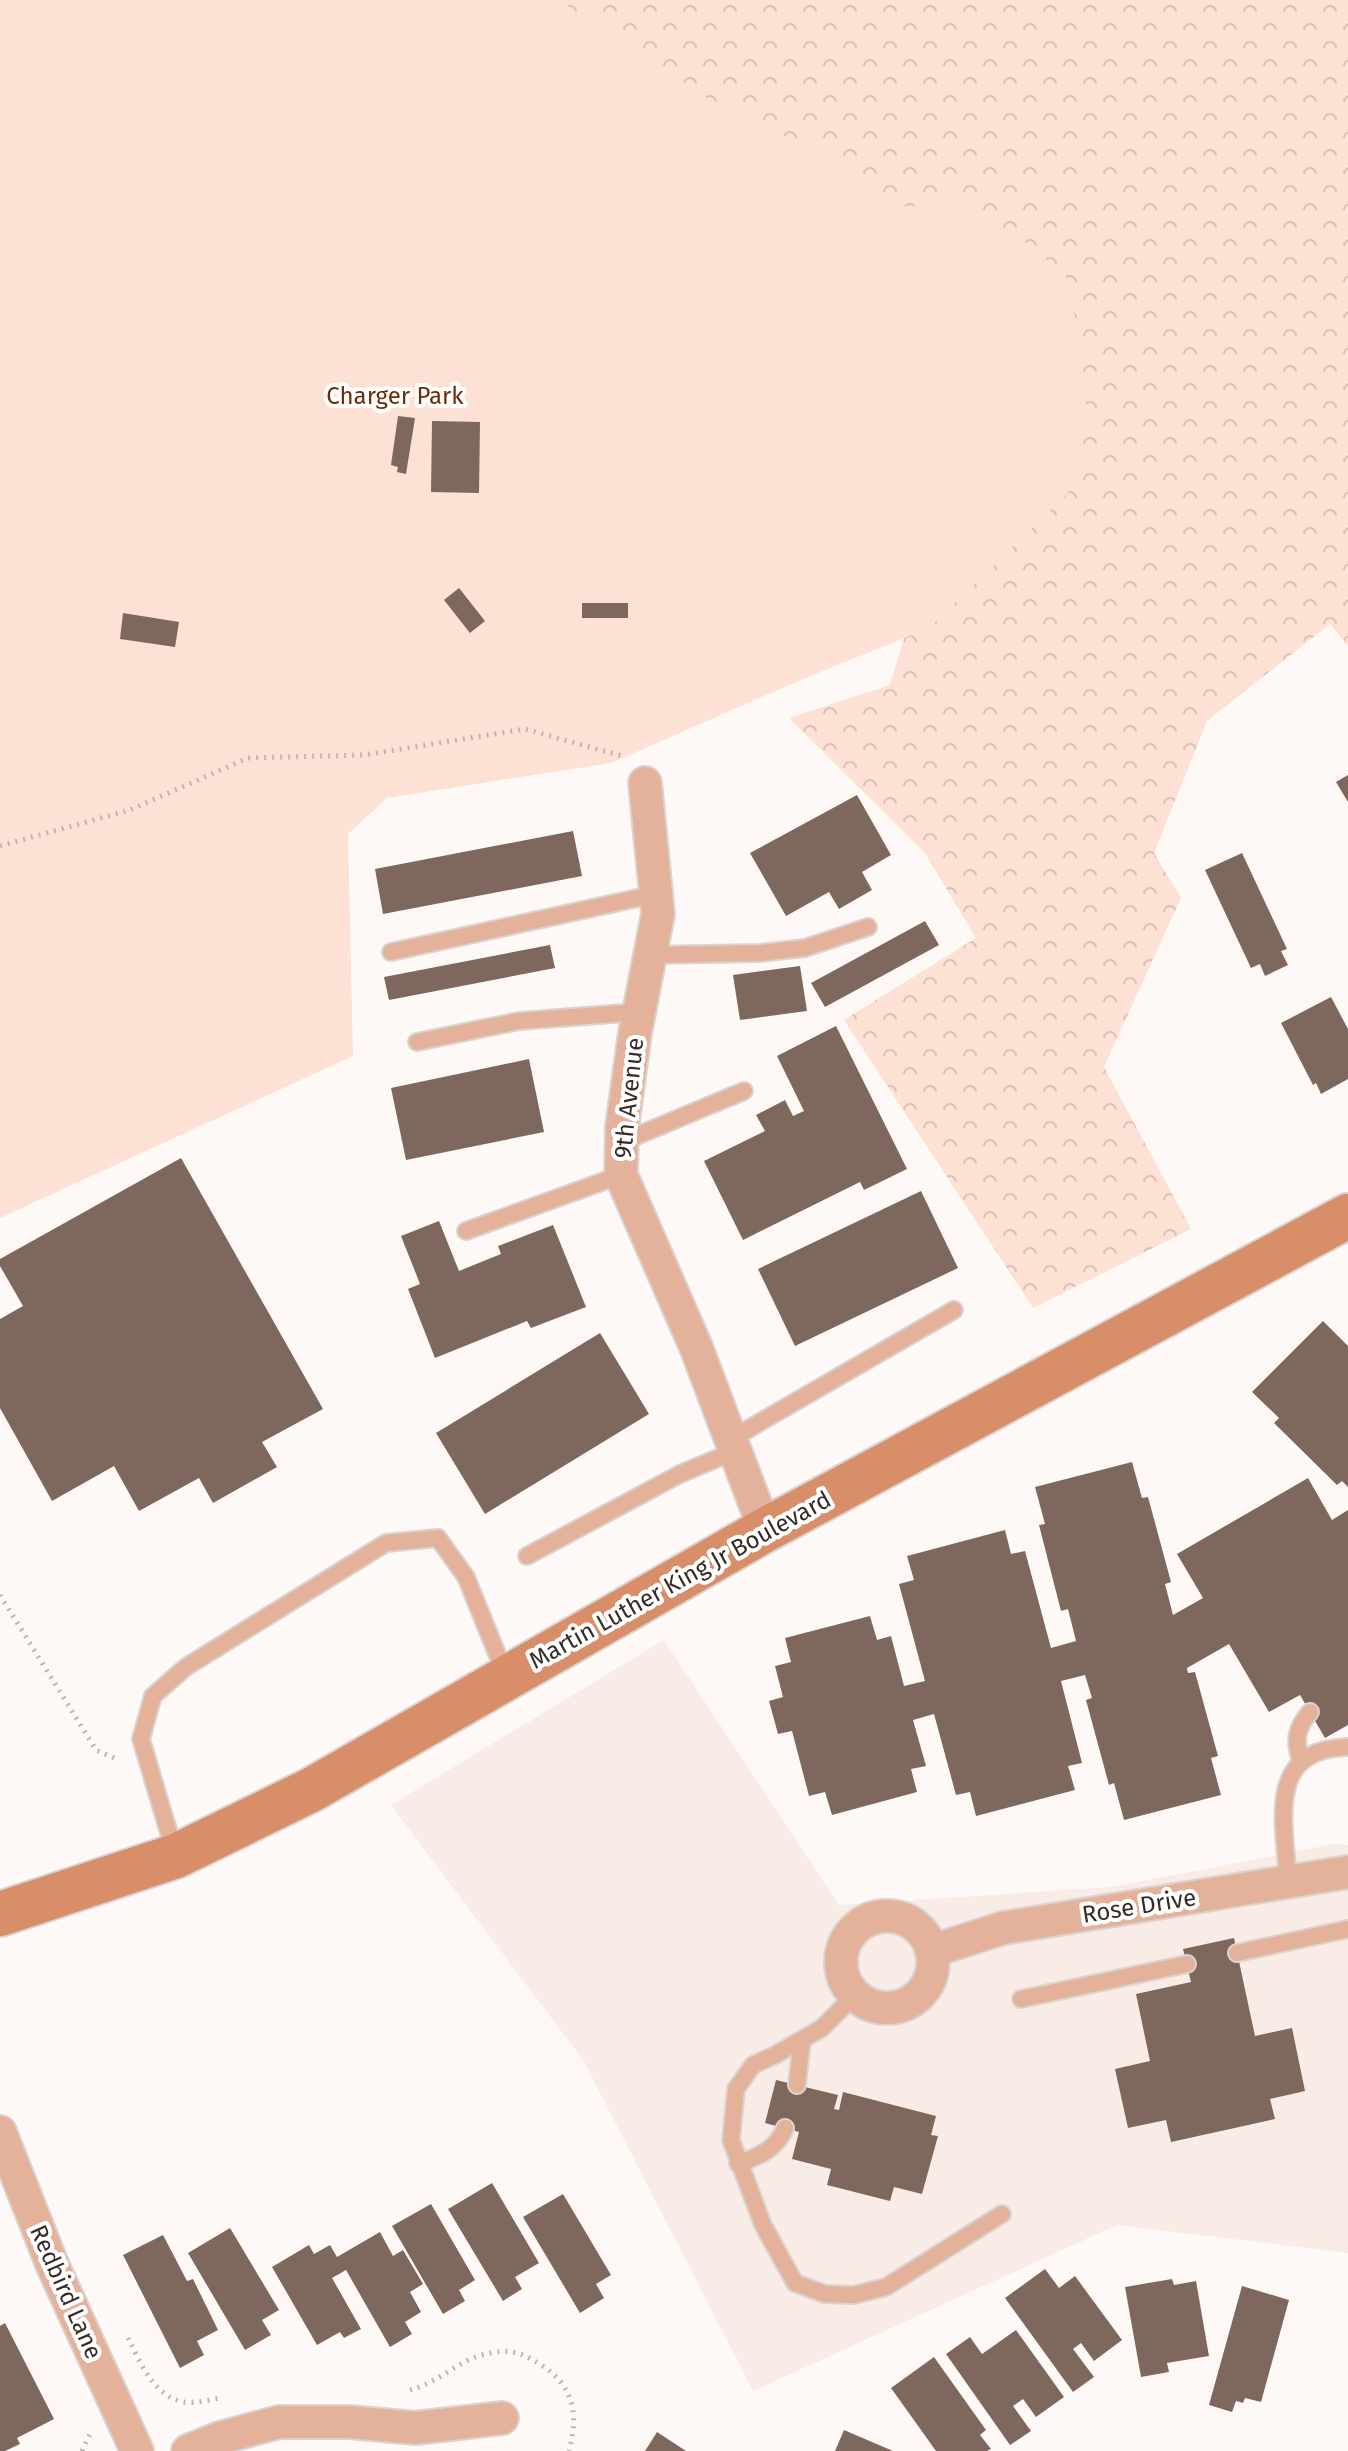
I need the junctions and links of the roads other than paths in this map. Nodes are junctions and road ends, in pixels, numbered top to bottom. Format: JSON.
{"nodes":[{"id":1,"x":645,"y":783,"type":"road end"},
{"id":2,"x":656,"y":894,"type":"junction"},
{"id":3,"x":868,"y":927,"type":"dead end"},
{"id":4,"x":391,"y":952,"type":"dead end"},
{"id":5,"x":651,"y":955,"type":"junction"},
{"id":6,"x":639,"y":1012,"type":"junction"},
{"id":7,"x":417,"y":1042,"type":"dead end"},
{"id":8,"x":744,"y":1091,"type":"dead end"},
{"id":9,"x":622,"y":1142,"type":"junction"},
{"id":10,"x":621,"y":1175,"type":"junction"},
{"id":11,"x":1348,"y":1216,"type":"edge"},
{"id":12,"x":466,"y":1231,"type":"dead end"},
{"id":13,"x":954,"y":1310,"type":"dead end"},
{"id":14,"x":733,"y":1445,"type":"junction"},
{"id":15,"x":765,"y":1530,"type":"junction"},
{"id":16,"x":527,"y":1556,"type":"dead end"},
{"id":17,"x":507,"y":1677,"type":"junction"},
{"id":18,"x":1310,"y":1712,"type":"dead end"},
{"id":19,"x":1348,"y":1747,"type":"edge"},
{"id":20,"x":1301,"y":1761,"type":"junction"},
{"id":21,"x":176,"y":1856,"type":"junction"},
{"id":22,"x":1348,"y":1872,"type":"edge"},
{"id":23,"x":1288,"y":1882,"type":"junction"},
{"id":24,"x":0,"y":1914,"type":"edge"},
{"id":25,"x":1348,"y":1929,"type":"edge"},
{"id":26,"x":932,"y":1951,"type":"junction"},
{"id":27,"x":1237,"y":1953,"type":"dead end"},
{"id":28,"x":1187,"y":1964,"type":"dead end"},
{"id":29,"x":855,"y":1995,"type":"junction"},
{"id":30,"x":1021,"y":1999,"type":"dead end"},
{"id":31,"x":802,"y":2040,"type":"junction"},
{"id":32,"x":797,"y":2085,"type":"dead end"},
{"id":33,"x":785,"y":2128,"type":"dead end"},
{"id":34,"x":0,"y":2132,"type":"edge"},
{"id":35,"x":738,"y":2164,"type":"junction"},
{"id":36,"x":1002,"y":2214,"type":"dead end"},
{"id":37,"x":502,"y":2418,"type":"dead end"},
{"id":38,"x":137,"y":2451,"type":"edge"},
{"id":39,"x":188,"y":2451,"type":"edge"}],
"edges":[{"from":1,"to":2,"type":"street","name":"9th Avenue"},
{"from":2,"to":4,"type":"lane"},
{"from":2,"to":5,"type":"street","name":"9th Avenue"},
{"from":3,"to":5,"type":"lane"},
{"from":5,"to":6,"type":"street","name":"9th Avenue"},
{"from":6,"to":7,"type":"lane"},
{"from":6,"to":9,"type":"street","name":"9th Avenue"},
{"from":8,"to":9,"type":"lane"},
{"from":9,"to":10,"type":"street","name":"9th Avenue"},
{"from":10,"to":12,"type":"lane"},
{"from":10,"to":14,"type":"street","name":"9th Avenue"},
{"from":11,"to":15,"type":"main road","name":"Martin Luther King Jr Boulevard"},
{"from":13,"to":14,"type":"lane"},
{"from":14,"to":15,"type":"street","name":"9th Avenue"},
{"from":14,"to":16,"type":"lane"},
{"from":15,"to":17,"type":"main road","name":"Martin Luther King Jr Boulevard"},
{"from":17,"to":21,"type":"main road","name":"Martin Luther King Jr Boulevard"},
{"from":17,"to":21,"type":"lane"},
{"from":18,"to":20,"type":"lane"},
{"from":19,"to":20,"type":"lane"},
{"from":20,"to":23,"type":"lane"},
{"from":21,"to":24,"type":"main road","name":"Martin Luther King Jr Boulevard"},
{"from":22,"to":23,"type":"street","name":"Rose Drive"},
{"from":23,"to":26,"type":"street","name":"Rose Drive"},
{"from":25,"to":27,"type":"lane"},
{"from":26,"to":29,"type":"street"},
{"from":26,"to":29,"type":"street"},
{"from":28,"to":30,"type":"lane"},
{"from":29,"to":31,"type":"lane"},
{"from":31,"to":32,"type":"lane"},
{"from":31,"to":35,"type":"lane"},
{"from":33,"to":35,"type":"lane"},
{"from":34,"to":38,"type":"street","name":"Redbird Lane"},
{"from":35,"to":36,"type":"lane"},
{"from":37,"to":39,"type":"street"}]}
